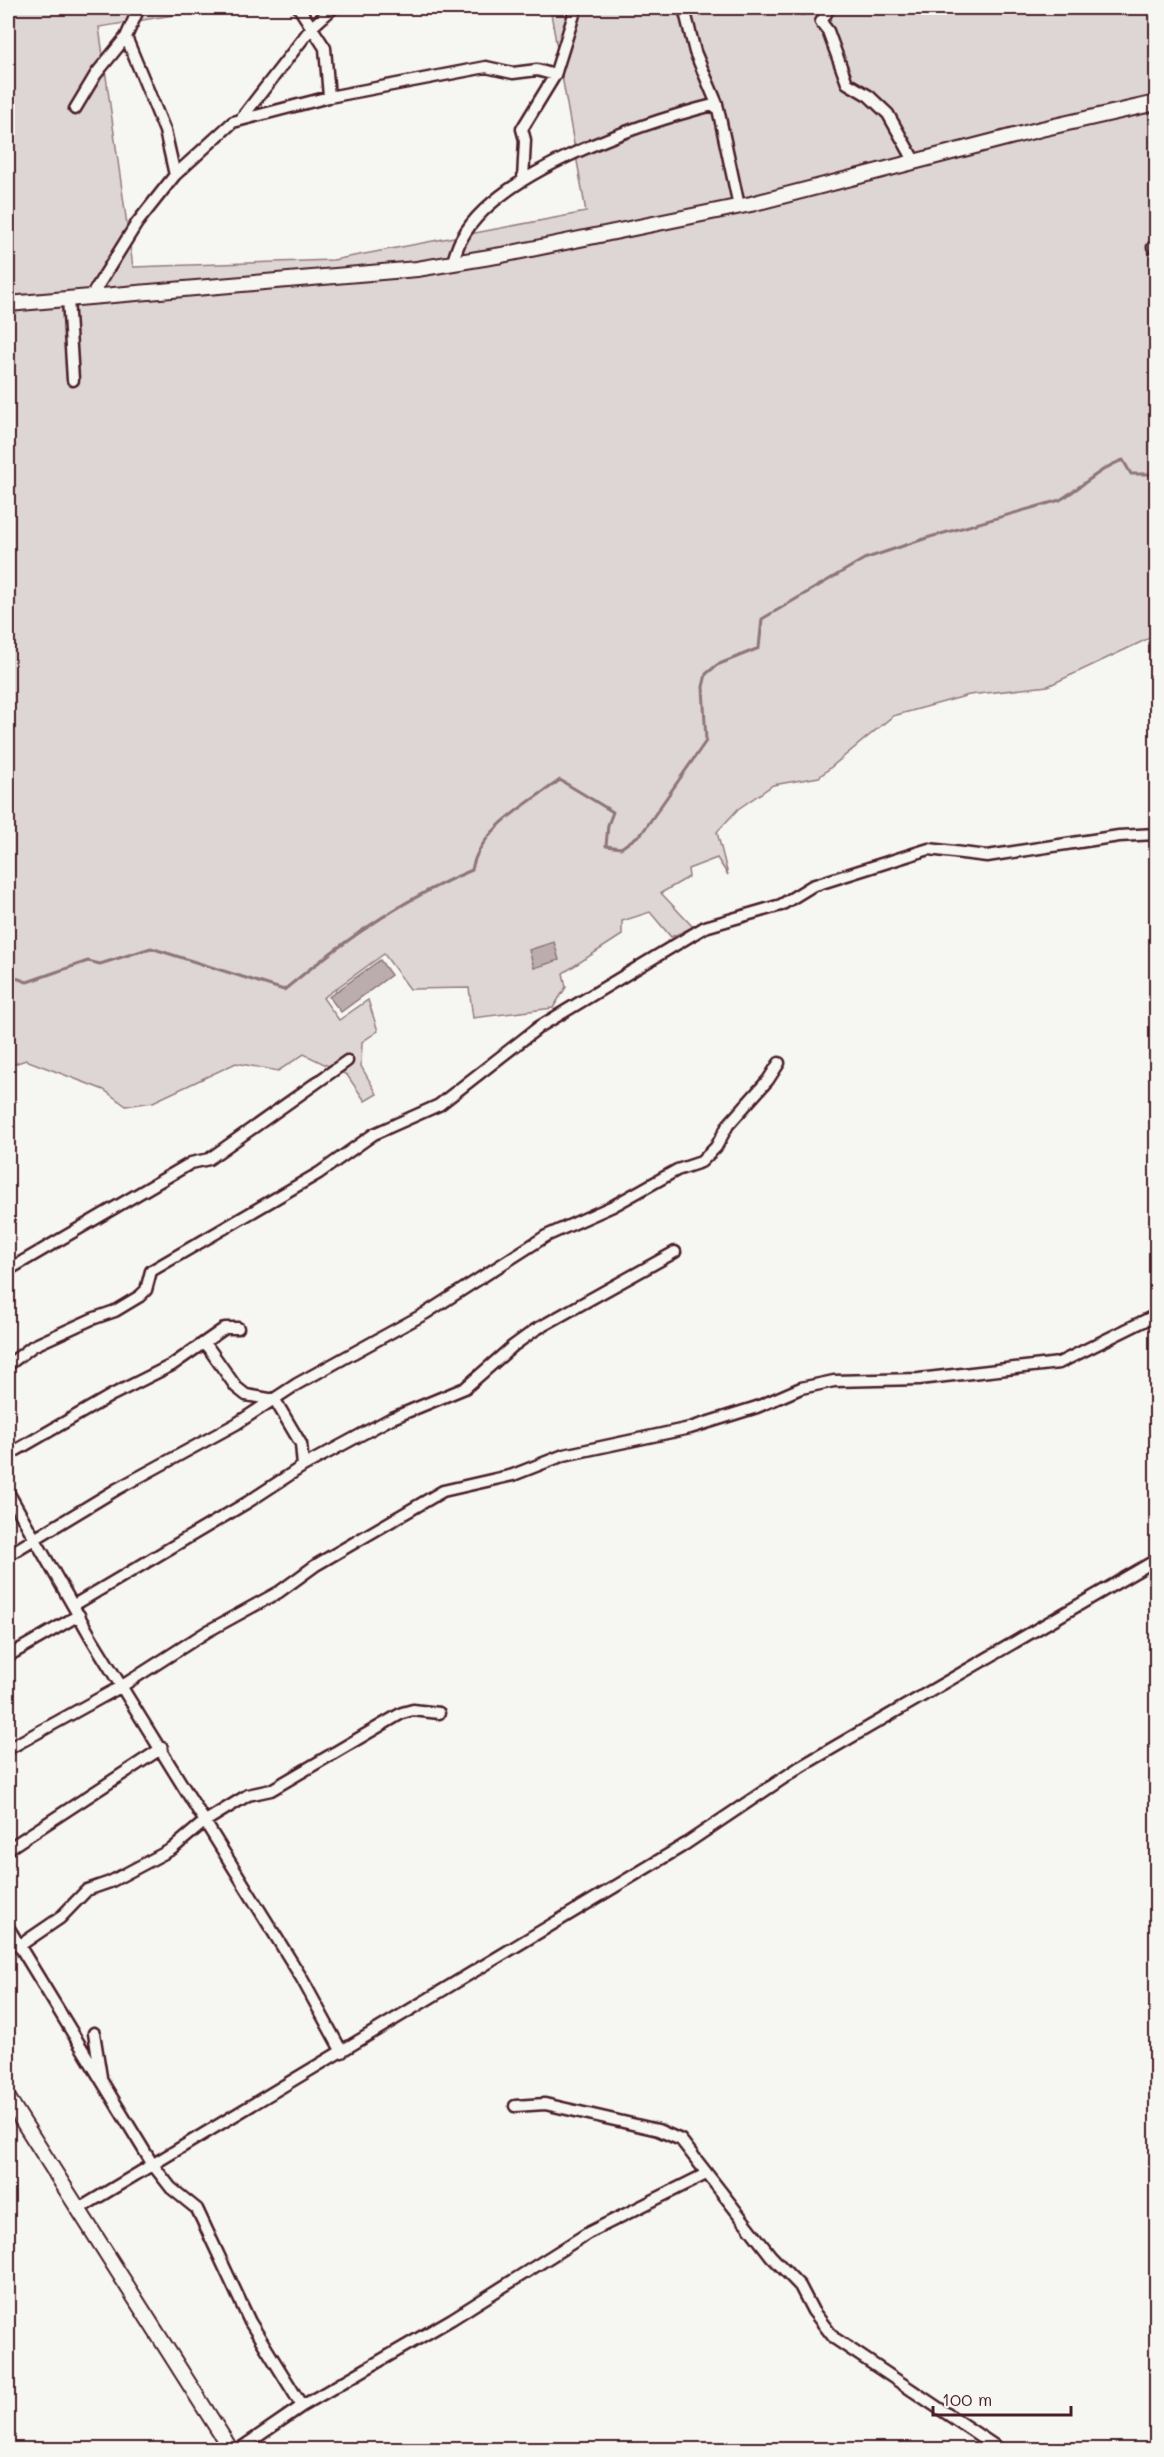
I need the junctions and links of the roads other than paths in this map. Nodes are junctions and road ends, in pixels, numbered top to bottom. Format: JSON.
{"nodes":[{"id":1,"x":139,"y":8,"type":"edge"},
{"id":2,"x":299,"y":8,"type":"edge"},
{"id":3,"x":333,"y":8,"type":"edge"},
{"id":4,"x":576,"y":8,"type":"edge"},
{"id":5,"x":684,"y":8,"type":"edge"},
{"id":6,"x":822,"y":8,"type":"edge"},
{"id":7,"x":312,"y":27,"type":"junction"},
{"id":8,"x":126,"y":37,"type":"junction"},
{"id":9,"x":555,"y":75,"type":"junction"},
{"id":10,"x":329,"y":97,"type":"junction"},
{"id":11,"x":1156,"y":103,"type":"edge"},
{"id":12,"x":717,"y":104,"type":"junction"},
{"id":13,"x":75,"y":109,"type":"dead end"},
{"id":14,"x":241,"y":119,"type":"junction"},
{"id":15,"x":915,"y":162,"type":"junction"},
{"id":16,"x":175,"y":175,"type":"junction"},
{"id":17,"x":523,"y":180,"type":"junction"},
{"id":18,"x":739,"y":206,"type":"junction"},
{"id":19,"x":452,"y":264,"type":"junction"},
{"id":20,"x":92,"y":295,"type":"junction"},
{"id":21,"x":68,"y":298,"type":"junction"},
{"id":22,"x":8,"y":304,"type":"edge"},
{"id":23,"x":73,"y":380,"type":"dead end"},
{"id":24,"x":1156,"y":834,"type":"edge"},
{"id":25,"x":347,"y":1061,"type":"dead end"},
{"id":26,"x":779,"y":1063,"type":"dead end"},
{"id":27,"x":675,"y":1252,"type":"dead end"},
{"id":28,"x":8,"y":1270,"type":"edge"},
{"id":29,"x":1156,"y":1315,"type":"edge"},
{"id":30,"x":238,"y":1328,"type":"dead end"},
{"id":31,"x":205,"y":1343,"type":"junction"},
{"id":32,"x":8,"y":1365,"type":"edge"},
{"id":33,"x":275,"y":1400,"type":"junction"},
{"id":34,"x":8,"y":1455,"type":"edge"},
{"id":35,"x":303,"y":1466,"type":"junction"},
{"id":36,"x":8,"y":1492,"type":"edge"},
{"id":37,"x":36,"y":1538,"type":"junction"},
{"id":38,"x":8,"y":1555,"type":"edge"},
{"id":39,"x":1156,"y":1560,"type":"edge"},
{"id":40,"x":77,"y":1610,"type":"junction"},
{"id":41,"x":8,"y":1656,"type":"edge"},
{"id":42,"x":122,"y":1686,"type":"junction"},
{"id":43,"x":439,"y":1713,"type":"dead end"},
{"id":44,"x":162,"y":1748,"type":"junction"},
{"id":45,"x":8,"y":1749,"type":"edge"},
{"id":46,"x":204,"y":1822,"type":"junction"},
{"id":47,"x":8,"y":1849,"type":"edge"},
{"id":48,"x":8,"y":1928,"type":"edge"},
{"id":49,"x":19,"y":1946,"type":"junction"},
{"id":50,"x":94,"y":2032,"type":"dead end"},
{"id":51,"x":342,"y":2052,"type":"junction"},
{"id":52,"x":102,"y":2083,"type":"junction"},
{"id":53,"x":8,"y":2098,"type":"edge"},
{"id":54,"x":515,"y":2106,"type":"dead end"},
{"id":55,"x":153,"y":2165,"type":"junction"},
{"id":56,"x":706,"y":2175,"type":"junction"},
{"id":57,"x":76,"y":2210,"type":"junction"},
{"id":58,"x":302,"y":2406,"type":"junction"},
{"id":59,"x":231,"y":2450,"type":"edge"},
{"id":60,"x":238,"y":2450,"type":"edge"},
{"id":61,"x":1001,"y":2450,"type":"edge"}],
"edges":[{"from":1,"to":8,"type":"street"},
{"from":2,"to":7,"type":"street"},
{"from":3,"to":7,"type":"street"},
{"from":4,"to":9,"type":"street"},
{"from":5,"to":12,"type":"street"},
{"from":6,"to":15,"type":"street"},
{"from":7,"to":10,"type":"street"},
{"from":7,"to":14,"type":"street"},
{"from":8,"to":13,"type":"street"},
{"from":8,"to":16,"type":"street"},
{"from":9,"to":10,"type":"street"},
{"from":9,"to":17,"type":"street"},
{"from":10,"to":14,"type":"street"},
{"from":11,"to":15,"type":"main road"},
{"from":12,"to":17,"type":"street"},
{"from":12,"to":18,"type":"street"},
{"from":14,"to":16,"type":"street"},
{"from":15,"to":18,"type":"main road"},
{"from":16,"to":20,"type":"street"},
{"from":17,"to":19,"type":"street"},
{"from":18,"to":19,"type":"main road"},
{"from":19,"to":20,"type":"main road"},
{"from":20,"to":21,"type":"main road"},
{"from":21,"to":22,"type":"main road"},
{"from":21,"to":23,"type":"street"},
{"from":24,"to":32,"type":"street"},
{"from":25,"to":28,"type":"street"},
{"from":26,"to":33,"type":"street"},
{"from":27,"to":35,"type":"street"},
{"from":29,"to":42,"type":"street"},
{"from":30,"to":31,"type":"street"},
{"from":31,"to":33,"type":"street"},
{"from":31,"to":34,"type":"street"},
{"from":33,"to":35,"type":"street"},
{"from":33,"to":37,"type":"street"},
{"from":35,"to":40,"type":"street"},
{"from":36,"to":37,"type":"street"},
{"from":37,"to":38,"type":"street"},
{"from":37,"to":40,"type":"street"},
{"from":39,"to":51,"type":"street"},
{"from":40,"to":41,"type":"street"},
{"from":40,"to":42,"type":"street"},
{"from":42,"to":44,"type":"street"},
{"from":42,"to":45,"type":"street"},
{"from":43,"to":46,"type":"street"},
{"from":44,"to":46,"type":"street"},
{"from":44,"to":47,"type":"street"},
{"from":46,"to":49,"type":"street"},
{"from":46,"to":51,"type":"street"},
{"from":48,"to":49,"type":"street"},
{"from":49,"to":52,"type":"street"},
{"from":50,"to":52,"type":"street"},
{"from":51,"to":55,"type":"street"},
{"from":52,"to":55,"type":"street"},
{"from":53,"to":57,"type":"main road"},
{"from":54,"to":56,"type":"street"},
{"from":55,"to":57,"type":"street"},
{"from":55,"to":58,"type":"street"},
{"from":56,"to":58,"type":"street"},
{"from":56,"to":61,"type":"street"},
{"from":57,"to":59,"type":"main road"},
{"from":58,"to":60,"type":"street"}]}
